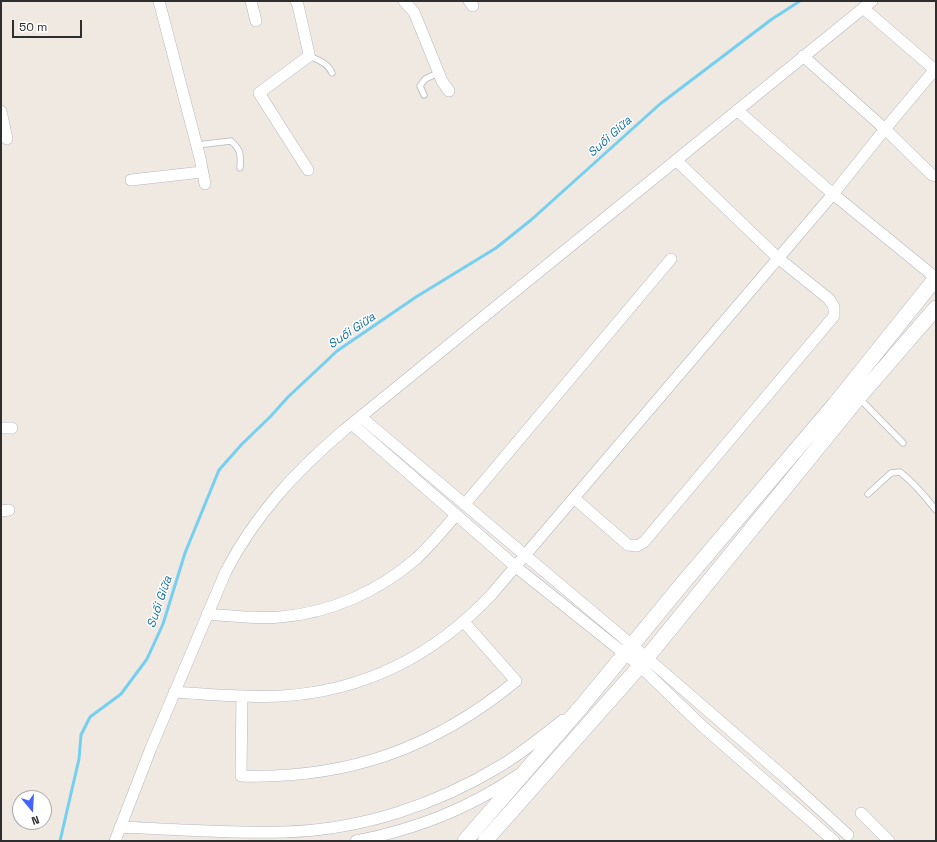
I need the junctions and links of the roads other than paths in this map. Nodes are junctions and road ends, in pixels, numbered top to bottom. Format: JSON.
{"nodes":[{"id":1,"x":159,"y":1,"type":"edge"},
{"id":2,"x":251,"y":1,"type":"edge"},
{"id":3,"x":296,"y":1,"type":"edge"},
{"id":4,"x":404,"y":1,"type":"edge"},
{"id":5,"x":872,"y":1,"type":"edge"},
{"id":6,"x":863,"y":8,"type":"junction"},
{"id":7,"x":256,"y":22,"type":"dead end"},
{"id":8,"x":309,"y":56,"type":"junction"},
{"id":9,"x":803,"y":56,"type":"junction"},
{"id":10,"x":935,"y":69,"type":"edge"},
{"id":11,"x":332,"y":73,"type":"dead end"},
{"id":12,"x":438,"y":73,"type":"junction"},
{"id":13,"x":449,"y":91,"type":"dead end"},
{"id":14,"x":424,"y":95,"type":"dead end"},
{"id":15,"x":737,"y":110,"type":"junction"},
{"id":16,"x":1,"y":111,"type":"edge"},
{"id":17,"x":885,"y":129,"type":"junction"},
{"id":18,"x":7,"y":139,"type":"dead end"},
{"id":19,"x":197,"y":145,"type":"junction"},
{"id":20,"x":676,"y":160,"type":"junction"},
{"id":21,"x":240,"y":168,"type":"dead end"},
{"id":22,"x":308,"y":170,"type":"dead end"},
{"id":23,"x":202,"y":172,"type":"junction"},
{"id":24,"x":936,"y":176,"type":"edge"},
{"id":25,"x":131,"y":180,"type":"dead end"},
{"id":26,"x":204,"y":184,"type":"dead end"},
{"id":27,"x":833,"y":194,"type":"junction"},
{"id":28,"x":778,"y":258,"type":"junction"},
{"id":29,"x":671,"y":259,"type":"dead end"},
{"id":30,"x":936,"y":278,"type":"edge"},
{"id":31,"x":936,"y":308,"type":"edge"},
{"id":32,"x":859,"y":397,"type":"junction"},
{"id":33,"x":361,"y":417,"type":"junction"},
{"id":34,"x":352,"y":424,"type":"junction"},
{"id":35,"x":903,"y":443,"type":"dead end"},
{"id":36,"x":868,"y":494,"type":"dead end"},
{"id":37,"x":574,"y":498,"type":"junction"},
{"id":38,"x":465,"y":504,"type":"junction"},
{"id":39,"x":936,"y":510,"type":"edge"},
{"id":40,"x":456,"y":515,"type":"junction"},
{"id":41,"x":526,"y":555,"type":"junction"},
{"id":42,"x":516,"y":567,"type":"junction"},
{"id":43,"x":207,"y":614,"type":"junction"},
{"id":44,"x":464,"y":622,"type":"junction"},
{"id":45,"x":628,"y":649,"type":"junction"},
{"id":46,"x":643,"y":662,"type":"junction"},
{"id":47,"x":174,"y":692,"type":"junction"},
{"id":48,"x":242,"y":696,"type":"junction"},
{"id":49,"x":581,"y":706,"type":"junction"},
{"id":50,"x":526,"y":770,"type":"junction"},
{"id":51,"x":861,"y":813,"type":"dead end"},
{"id":52,"x":120,"y":827,"type":"junction"},
{"id":53,"x":848,"y":835,"type":"dead end"},
{"id":54,"x":115,"y":841,"type":"edge"},
{"id":55,"x":356,"y":841,"type":"edge"},
{"id":56,"x":465,"y":841,"type":"edge"},
{"id":57,"x":485,"y":841,"type":"edge"},
{"id":58,"x":834,"y":841,"type":"edge"},
{"id":59,"x":889,"y":841,"type":"edge"}],
"edges":[{"from":1,"to":19,"type":"street"},
{"from":2,"to":7,"type":"street"},
{"from":3,"to":8,"type":"street"},
{"from":4,"to":12,"type":"street"},
{"from":5,"to":6,"type":"street"},
{"from":6,"to":9,"type":"street"},
{"from":6,"to":10,"type":"street"},
{"from":8,"to":11,"type":"lane"},
{"from":8,"to":22,"type":"street"},
{"from":9,"to":15,"type":"street"},
{"from":9,"to":17,"type":"street"},
{"from":10,"to":17,"type":"street"},
{"from":12,"to":13,"type":"street"},
{"from":12,"to":14,"type":"lane"},
{"from":15,"to":20,"type":"street"},
{"from":15,"to":27,"type":"street"},
{"from":16,"to":18,"type":"street"},
{"from":17,"to":24,"type":"street"},
{"from":17,"to":27,"type":"street"},
{"from":19,"to":21,"type":"lane"},
{"from":19,"to":23,"type":"street"},
{"from":20,"to":28,"type":"street"},
{"from":20,"to":33,"type":"street"},
{"from":23,"to":25,"type":"street"},
{"from":23,"to":26,"type":"street"},
{"from":27,"to":28,"type":"street"},
{"from":27,"to":30,"type":"street"},
{"from":28,"to":37,"type":"street"},
{"from":28,"to":37,"type":"street"},
{"from":29,"to":38,"type":"street"},
{"from":30,"to":45,"type":"street"},
{"from":31,"to":32,"type":"street"},
{"from":32,"to":35,"type":"lane"},
{"from":32,"to":46,"type":"street"},
{"from":33,"to":34,"type":"street"},
{"from":33,"to":38,"type":"street"},
{"from":34,"to":40,"type":"street"},
{"from":34,"to":43,"type":"street"},
{"from":36,"to":39,"type":"lane"},
{"from":37,"to":41,"type":"street"},
{"from":38,"to":41,"type":"street"},
{"from":40,"to":42,"type":"street"},
{"from":40,"to":43,"type":"street"},
{"from":41,"to":42,"type":"street"},
{"from":41,"to":45,"type":"street"},
{"from":42,"to":44,"type":"street"},
{"from":42,"to":45,"type":"street"},
{"from":43,"to":47,"type":"street"},
{"from":44,"to":48,"type":"street"},
{"from":44,"to":48,"type":"street"},
{"from":45,"to":46,"type":"street"},
{"from":45,"to":49,"type":"street"},
{"from":46,"to":53,"type":"street"},
{"from":46,"to":57,"type":"street"},
{"from":46,"to":58,"type":"street"},
{"from":47,"to":48,"type":"street"},
{"from":47,"to":52,"type":"street"},
{"from":49,"to":50,"type":"street"},
{"from":49,"to":52,"type":"street"},
{"from":50,"to":55,"type":"street"},
{"from":50,"to":56,"type":"street"},
{"from":51,"to":59,"type":"street"},
{"from":52,"to":54,"type":"street"}]}
